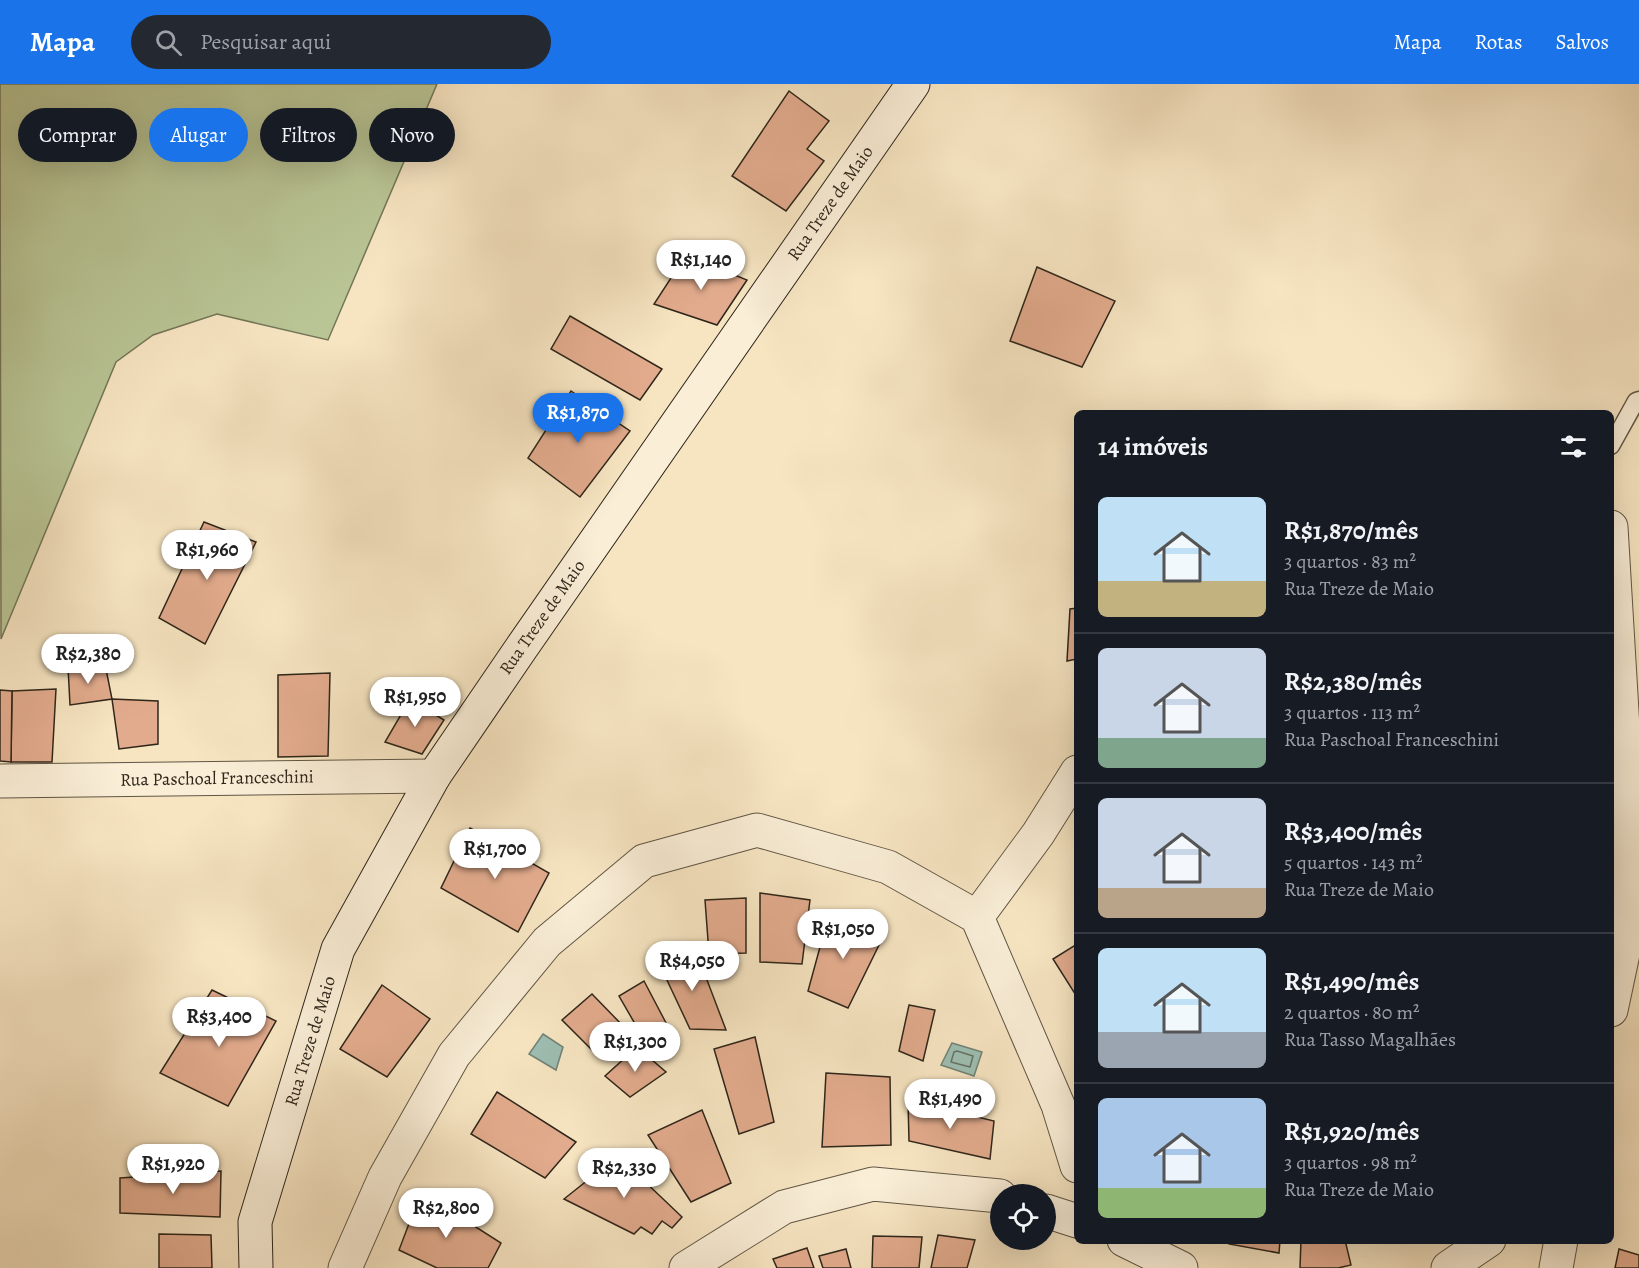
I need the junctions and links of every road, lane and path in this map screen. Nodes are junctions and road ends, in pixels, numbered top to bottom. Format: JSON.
{"nodes":[{"id":1,"x":913,"y":84,"type":"edge"},
{"id":2,"x":1639,"y":400,"type":"edge"},
{"id":3,"x":1614,"y":441,"type":"edge"},
{"id":4,"x":1614,"y":577,"type":"edge"},
{"id":5,"x":434,"y":776,"type":"junction"},
{"id":6,"x":1074,"y":777,"type":"edge"},
{"id":7,"x":0,"y":781,"type":"edge"},
{"id":8,"x":977,"y":917,"type":"junction"},
{"id":9,"x":1634,"y":936,"type":"edge"},
{"id":10,"x":1614,"y":1000,"type":"edge"},
{"id":11,"x":1074,"y":1156,"type":"edge"},
{"id":12,"x":990,"y":1195,"type":"edge"},
{"id":13,"x":1056,"y":1214,"type":"edge"},
{"id":14,"x":1074,"y":1220,"type":"edge"},
{"id":15,"x":1132,"y":1244,"type":"edge"},
{"id":16,"x":1483,"y":1244,"type":"edge"},
{"id":17,"x":1560,"y":1244,"type":"edge"},
{"id":18,"x":256,"y":1268,"type":"edge"},
{"id":19,"x":345,"y":1268,"type":"edge"},
{"id":20,"x":686,"y":1268,"type":"edge"},
{"id":21,"x":1181,"y":1268,"type":"edge"},
{"id":22,"x":1448,"y":1268,"type":"edge"},
{"id":23,"x":1556,"y":1268,"type":"edge"}],
"edges":[{"from":1,"to":5,"type":"street","name":"Rua Treze de Maio"},
{"from":2,"to":3,"type":"lane"},
{"from":4,"to":9,"type":"street"},
{"from":5,"to":7,"type":"street","name":"Rua Paschoal Franceschini"},
{"from":5,"to":18,"type":"street","name":"Rua Treze de Maio"},
{"from":6,"to":8,"type":"street"},
{"from":8,"to":11,"type":"street"},
{"from":8,"to":19,"type":"street"},
{"from":9,"to":10,"type":"street"},
{"from":12,"to":20,"type":"street"},
{"from":13,"to":14,"type":"street"},
{"from":15,"to":21,"type":"street"},
{"from":16,"to":22,"type":"street"},
{"from":17,"to":23,"type":"street"}]}
